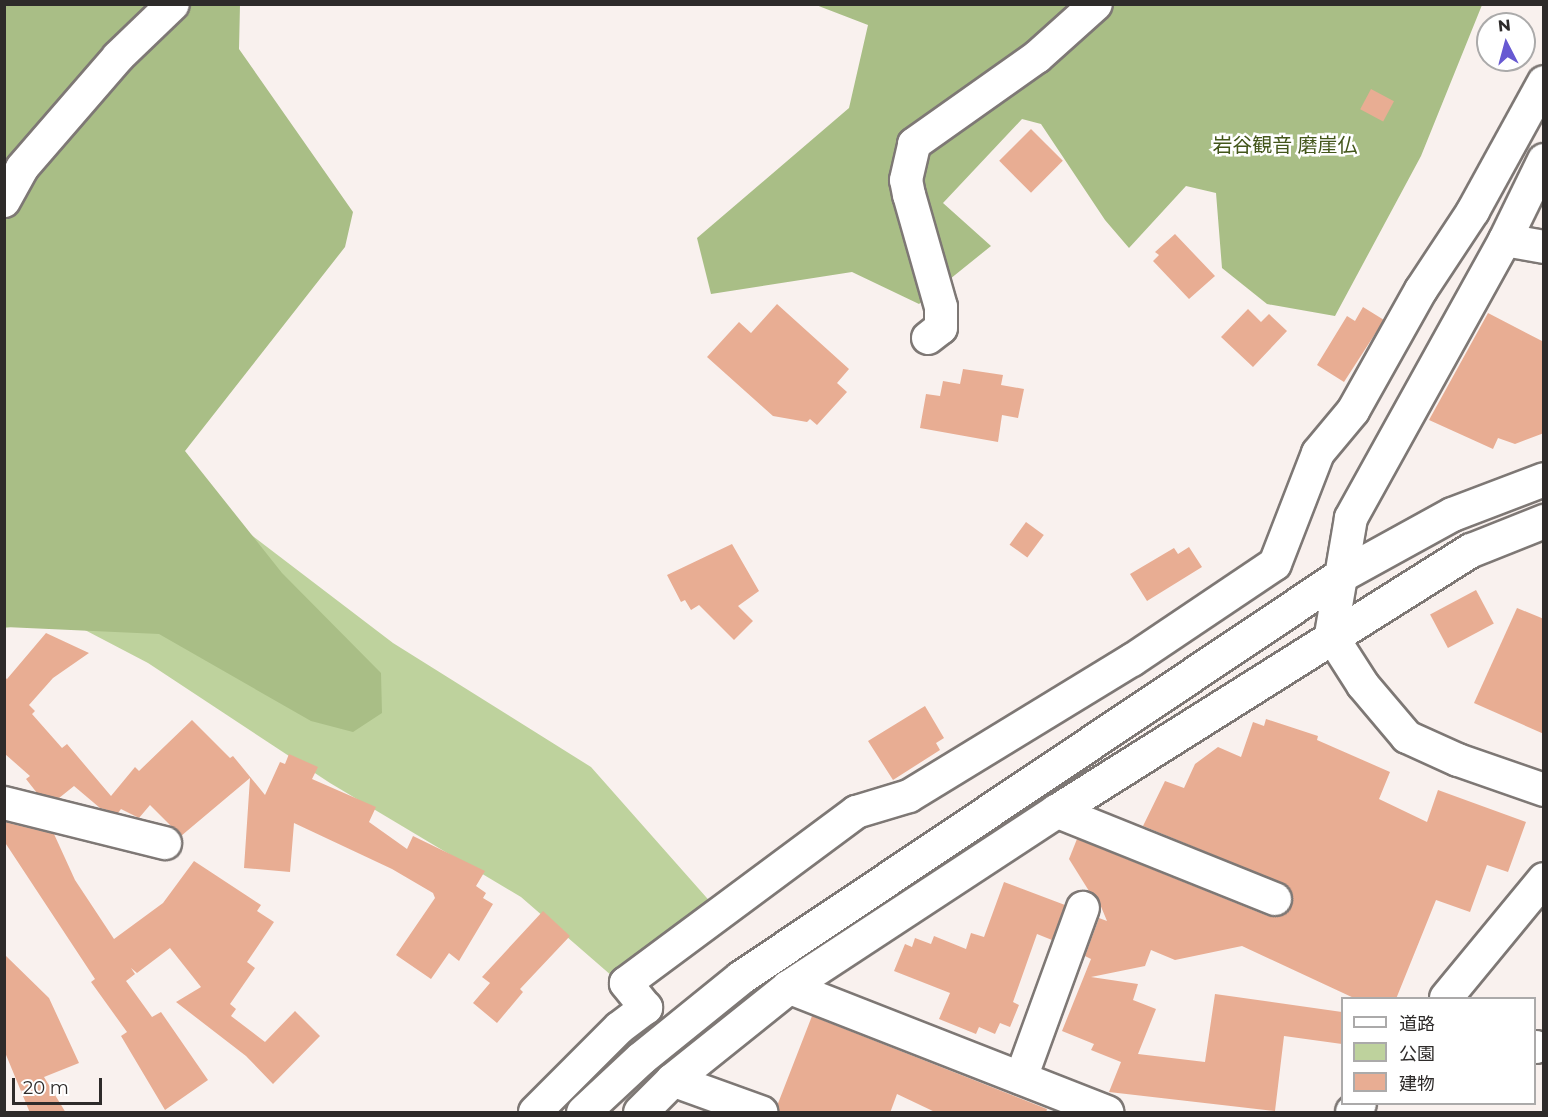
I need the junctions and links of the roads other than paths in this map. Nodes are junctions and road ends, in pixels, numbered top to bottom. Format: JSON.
{"nodes":[{"id":1,"x":173,"y":4,"type":"edge"},
{"id":2,"x":1096,"y":4,"type":"edge"},
{"id":3,"x":1544,"y":82,"type":"edge"},
{"id":4,"x":1544,"y":160,"type":"edge"},
{"id":5,"x":4,"y":201,"type":"edge"},
{"id":6,"x":1505,"y":240,"type":"junction"},
{"id":7,"x":1544,"y":247,"type":"edge"},
{"id":8,"x":928,"y":338,"type":"dead end"},
{"id":9,"x":1544,"y":479,"type":"edge"},
{"id":10,"x":1544,"y":521,"type":"edge"},
{"id":11,"x":1341,"y":575,"type":"junction"},
{"id":12,"x":1331,"y":635,"type":"junction"},
{"id":13,"x":1544,"y":790,"type":"edge"},
{"id":14,"x":4,"y":803,"type":"edge"},
{"id":15,"x":1056,"y":811,"type":"junction"},
{"id":16,"x":165,"y":843,"type":"dead end"},
{"id":17,"x":1544,"y":879,"type":"edge"},
{"id":18,"x":1275,"y":899,"type":"dead end"},
{"id":19,"x":1083,"y":908,"type":"dead end"},
{"id":20,"x":788,"y":987,"type":"junction"},
{"id":21,"x":1452,"y":996,"type":"edge"},
{"id":22,"x":1021,"y":1078,"type":"junction"},
{"id":23,"x":672,"y":1080,"type":"junction"},
{"id":24,"x":535,"y":1113,"type":"edge"},
{"id":25,"x":583,"y":1113,"type":"edge"},
{"id":26,"x":640,"y":1113,"type":"edge"},
{"id":27,"x":761,"y":1113,"type":"edge"},
{"id":28,"x":1107,"y":1113,"type":"edge"}],
"edges":[{"from":1,"to":5,"type":"street"},
{"from":2,"to":8,"type":"street"},
{"from":3,"to":24,"type":"street"},
{"from":4,"to":6,"type":"street"},
{"from":6,"to":7,"type":"street"},
{"from":6,"to":11,"type":"street"},
{"from":9,"to":11,"type":"street"},
{"from":10,"to":12,"type":"street"},
{"from":11,"to":12,"type":"street"},
{"from":11,"to":25,"type":"street"},
{"from":12,"to":13,"type":"street"},
{"from":12,"to":15,"type":"street"},
{"from":14,"to":16,"type":"street"},
{"from":15,"to":18,"type":"street"},
{"from":15,"to":20,"type":"street"},
{"from":17,"to":21,"type":"street"},
{"from":19,"to":22,"type":"street"},
{"from":20,"to":22,"type":"street"},
{"from":20,"to":23,"type":"street"},
{"from":22,"to":28,"type":"street"},
{"from":23,"to":26,"type":"street"},
{"from":23,"to":27,"type":"street"}]}
